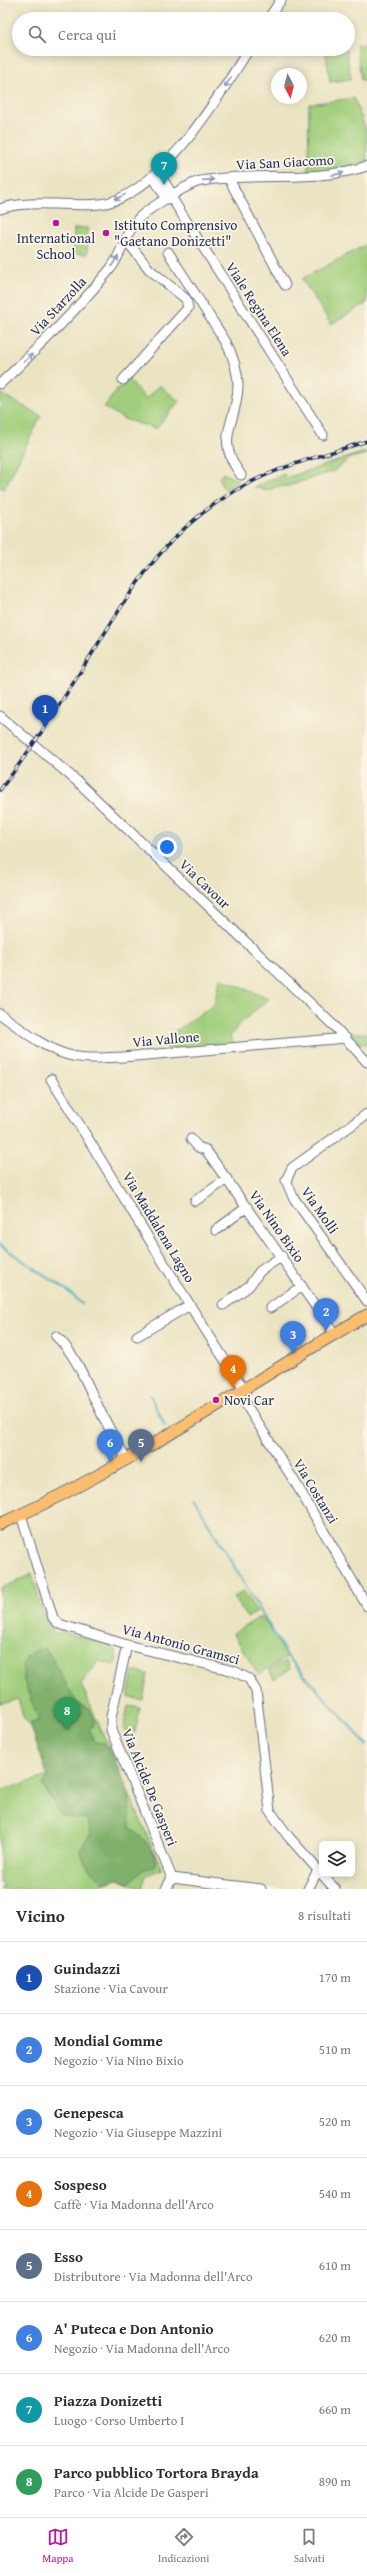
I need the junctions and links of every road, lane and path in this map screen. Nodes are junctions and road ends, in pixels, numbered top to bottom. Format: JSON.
{"nodes":[{"id":1,"x":281,"y":0,"type":"edge"},
{"id":2,"x":273,"y":12,"type":"edge"},
{"id":3,"x":244,"y":56,"type":"edge"},
{"id":4,"x":367,"y":166,"type":"edge"},
{"id":5,"x":156,"y":174,"type":"junction"},
{"id":6,"x":228,"y":179,"type":"junction"},
{"id":7,"x":170,"y":197,"type":"junction"},
{"id":8,"x":0,"y":209,"type":"edge"},
{"id":9,"x":126,"y":240,"type":"junction"},
{"id":10,"x":168,"y":252,"type":"dead end"},
{"id":11,"x":285,"y":285,"type":"dead end"},
{"id":12,"x":196,"y":294,"type":"junction"},
{"id":13,"x":186,"y":299,"type":"junction"},
{"id":14,"x":123,"y":380,"type":"dead end"},
{"id":15,"x":0,"y":384,"type":"edge"},
{"id":16,"x":323,"y":435,"type":"dead end"},
{"id":17,"x":241,"y":475,"type":"dead end"},
{"id":18,"x":0,"y":716,"type":"edge"},
{"id":19,"x":0,"y":1014,"type":"edge"},
{"id":20,"x":346,"y":1038,"type":"junction"},
{"id":21,"x":367,"y":1062,"type":"edge"},
{"id":22,"x":51,"y":1079,"type":"dead end"},
{"id":23,"x":367,"y":1114,"type":"edge"},
{"id":24,"x":191,"y":1140,"type":"dead end"},
{"id":25,"x":227,"y":1179,"type":"junction"},
{"id":26,"x":195,"y":1201,"type":"dead end"},
{"id":27,"x":247,"y":1207,"type":"junction"},
{"id":28,"x":216,"y":1230,"type":"dead end"},
{"id":29,"x":282,"y":1256,"type":"junction"},
{"id":30,"x":302,"y":1286,"type":"junction"},
{"id":31,"x":367,"y":1301,"type":"edge"},
{"id":32,"x":223,"y":1305,"type":"dead end"},
{"id":33,"x":188,"y":1306,"type":"junction"},
{"id":34,"x":270,"y":1308,"type":"dead end"},
{"id":35,"x":367,"y":1316,"type":"edge"},
{"id":36,"x":335,"y":1334,"type":"junction"},
{"id":37,"x":56,"y":1336,"type":"dead end"},
{"id":38,"x":137,"y":1336,"type":"dead end"},
{"id":39,"x":241,"y":1390,"type":"junction"},
{"id":40,"x":127,"y":1460,"type":"junction"},
{"id":41,"x":21,"y":1515,"type":"junction"},
{"id":42,"x":0,"y":1524,"type":"edge"},
{"id":43,"x":367,"y":1606,"type":"edge"},
{"id":44,"x":127,"y":1645,"type":"junction"},
{"id":45,"x":318,"y":1870,"type":"junction"},
{"id":46,"x":172,"y":1878,"type":"junction"},
{"id":47,"x":166,"y":1889,"type":"edge"},
{"id":48,"x":261,"y":1889,"type":"edge"},
{"id":49,"x":308,"y":1889,"type":"edge"},
{"id":50,"x":335,"y":1889,"type":"edge"}],
"edges":[{"from":1,"to":2,"type":"street"},
{"from":3,"to":5,"type":"street","one_way":true},
{"from":6,"to":4,"type":"street","name":"Via San Giacomo","one_way":true},
{"from":5,"to":7,"type":"street","name":"Viale Regina Elena"},
{"from":5,"to":8,"type":"street","one_way":true},
{"from":7,"to":6,"type":"street","name":"Via San Giacomo","one_way":true},
{"from":6,"to":11,"type":"street","name":"Via San Giacomo"},
{"from":7,"to":9,"type":"street","name":"Via Starzolla"},
{"from":7,"to":16,"type":"street","name":"Viale Regina Elena"},
{"from":9,"to":13,"type":"street"},
{"from":15,"to":9,"type":"street","name":"Via Starzolla","one_way":true},
{"from":10,"to":12,"type":"street"},
{"from":12,"to":13,"type":"street"},
{"from":12,"to":17,"type":"street"},
{"from":13,"to":14,"type":"street"},
{"from":18,"to":20,"type":"street","name":"Via Cavour"},
{"from":19,"to":20,"type":"street","name":"Via Vallone"},
{"from":20,"to":21,"type":"street","name":"Via Cavour"},
{"from":22,"to":33,"type":"street","name":"Via Maddalena Lagno"},
{"from":23,"to":31,"type":"street","name":"Via Molli"},
{"from":24,"to":25,"type":"street","name":"Via Nino Bixio"},
{"from":25,"to":26,"type":"street"},
{"from":25,"to":27,"type":"street","name":"Via Nino Bixio"},
{"from":27,"to":28,"type":"street"},
{"from":27,"to":29,"type":"street","name":"Via Nino Bixio"},
{"from":29,"to":30,"type":"street","name":"Via Nino Bixio"},
{"from":29,"to":32,"type":"street"},
{"from":30,"to":34,"type":"street"},
{"from":30,"to":36,"type":"street","name":"Via Nino Bixio"},
{"from":33,"to":38,"type":"street"},
{"from":33,"to":39,"type":"street","name":"Via Maddalena Lagno"},
{"from":35,"to":36,"type":"main road"},
{"from":36,"to":39,"type":"main road"},
{"from":37,"to":40,"type":"street"},
{"from":39,"to":40,"type":"main road"},
{"from":39,"to":43,"type":"street","name":"Via Costanzi"},
{"from":40,"to":41,"type":"main road"},
{"from":41,"to":42,"type":"main road"},
{"from":41,"to":44,"type":"street","name":"Via Antonio Gramsci"},
{"from":44,"to":45,"type":"street","name":"Via Antonio Gramsci"},
{"from":44,"to":46,"type":"street","name":"Via Alcide De Gasperi"},
{"from":45,"to":49,"type":"street"},
{"from":45,"to":50,"type":"street","name":"Via Antonio Gramsci"},
{"from":46,"to":47,"type":"street"},
{"from":46,"to":48,"type":"street"}]}
